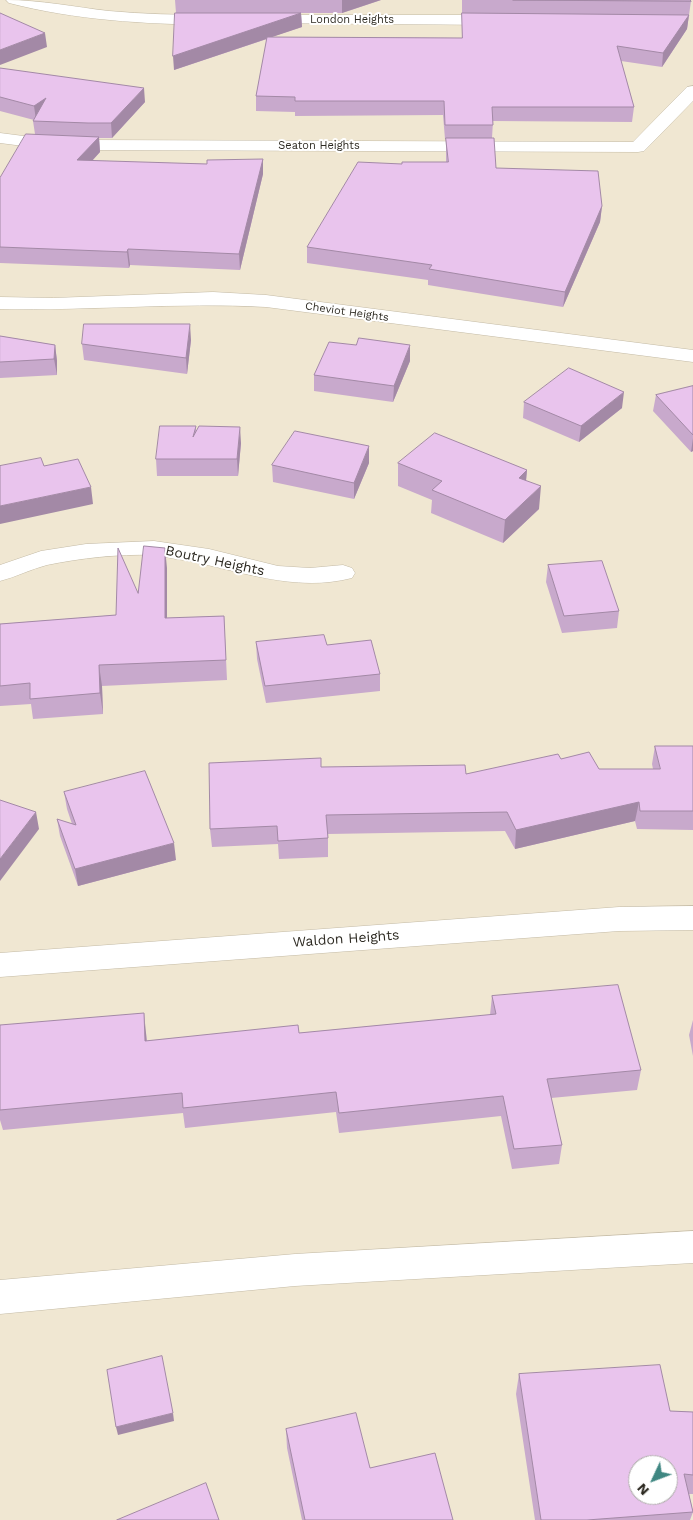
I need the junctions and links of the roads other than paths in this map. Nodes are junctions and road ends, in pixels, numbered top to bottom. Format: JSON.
{"nodes":[{"id":1,"x":14,"y":0,"type":"edge"},
{"id":2,"x":231,"y":20,"type":"edge"},
{"id":3,"x":251,"y":20,"type":"edge"},
{"id":4,"x":517,"y":20,"type":"edge"},
{"id":5,"x":693,"y":91,"type":"edge"},
{"id":6,"x":0,"y":138,"type":"edge"},
{"id":7,"x":0,"y":303,"type":"edge"},
{"id":8,"x":693,"y":356,"type":"edge"},
{"id":9,"x":0,"y":573,"type":"edge"},
{"id":10,"x":343,"y":573,"type":"dead end"},
{"id":11,"x":693,"y":918,"type":"edge"},
{"id":12,"x":0,"y":965,"type":"edge"},
{"id":13,"x":693,"y":1247,"type":"edge"},
{"id":14,"x":0,"y":1297,"type":"edge"}],
"edges":[{"from":1,"to":2,"type":"street"},
{"from":3,"to":4,"type":"street","name":"London Heights"},
{"from":5,"to":6,"type":"street","name":"Seaton Heights"},
{"from":7,"to":8,"type":"street","name":"Cheviot Heights"},
{"from":9,"to":10,"type":"street","name":"Boutry Heights"},
{"from":11,"to":12,"type":"street","name":"Waldon Heights"},
{"from":13,"to":14,"type":"street"}]}
